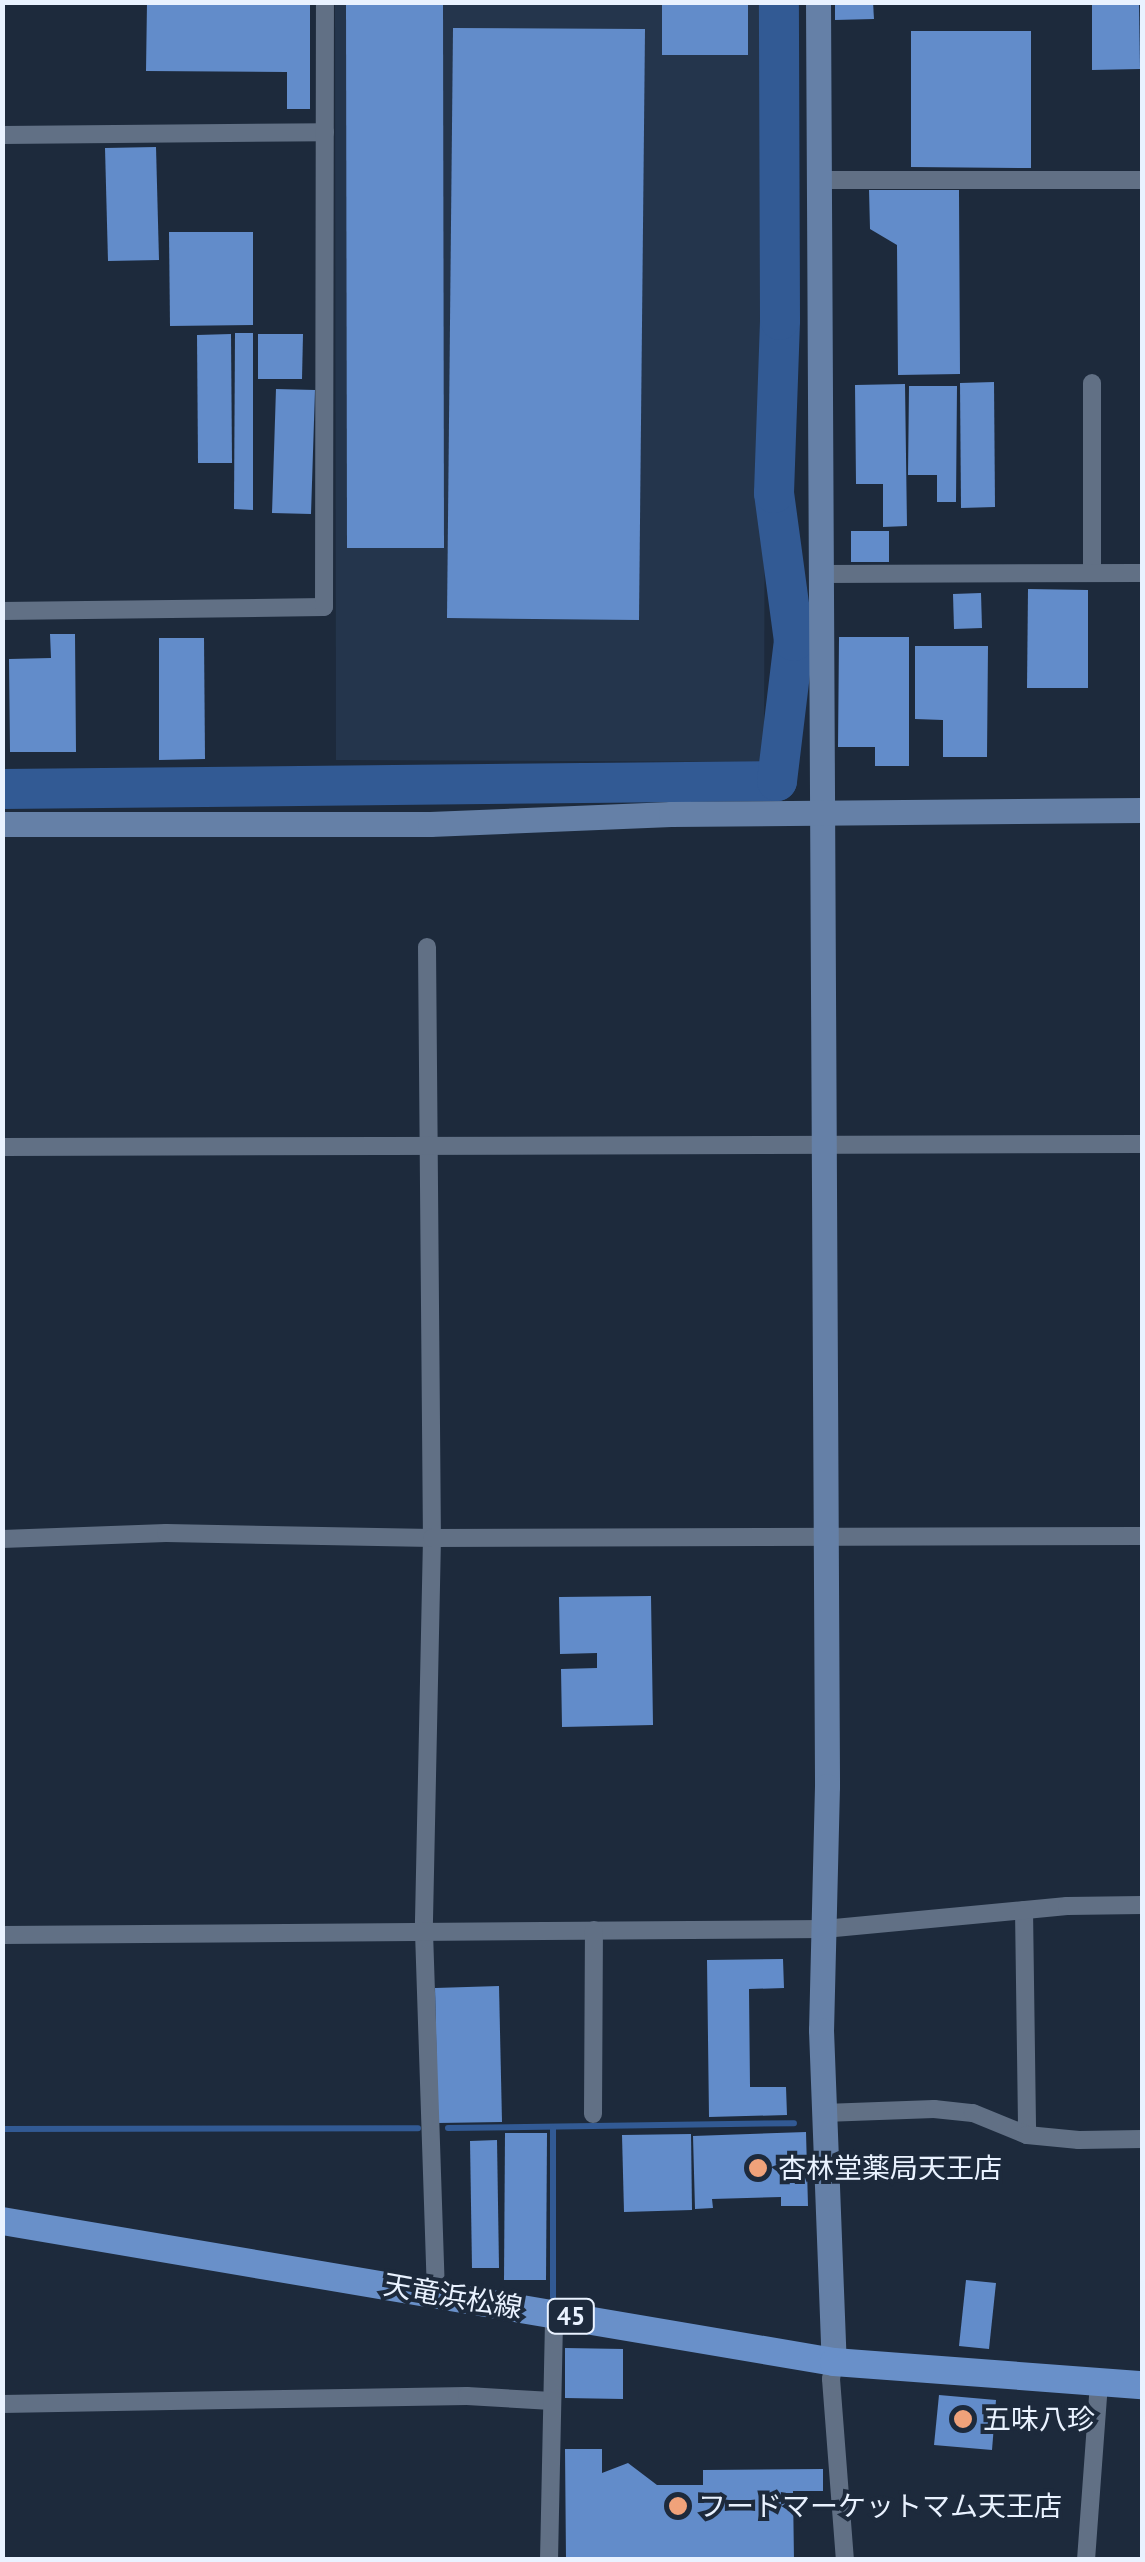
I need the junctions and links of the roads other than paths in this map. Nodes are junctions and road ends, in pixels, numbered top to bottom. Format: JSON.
{"nodes":[{"id":1,"x":326,"y":2,"type":"edge"},
{"id":2,"x":818,"y":2,"type":"edge"},
{"id":3,"x":325,"y":132,"type":"junction"},
{"id":4,"x":2,"y":134,"type":"edge"},
{"id":5,"x":819,"y":180,"type":"junction"},
{"id":6,"x":1142,"y":180,"type":"edge"},
{"id":7,"x":1092,"y":383,"type":"dead end"},
{"id":8,"x":1092,"y":573,"type":"junction"},
{"id":9,"x":1142,"y":573,"type":"edge"},
{"id":10,"x":821,"y":574,"type":"junction"},
{"id":11,"x":2,"y":611,"type":"edge"},
{"id":12,"x":1142,"y":810,"type":"edge"},
{"id":13,"x":822,"y":811,"type":"junction"},
{"id":14,"x":2,"y":824,"type":"edge"},
{"id":15,"x":427,"y":946,"type":"dead end"},
{"id":16,"x":1142,"y":1144,"type":"edge"},
{"id":17,"x":823,"y":1146,"type":"junction"},
{"id":18,"x":428,"y":1147,"type":"junction"},
{"id":19,"x":2,"y":1148,"type":"edge"},
{"id":20,"x":1142,"y":1536,"type":"edge"},
{"id":21,"x":825,"y":1537,"type":"junction"},
{"id":22,"x":2,"y":1538,"type":"edge"},
{"id":23,"x":432,"y":1538,"type":"junction"},
{"id":24,"x":1142,"y":1905,"type":"edge"},
{"id":25,"x":1024,"y":1910,"type":"junction"},
{"id":26,"x":824,"y":1929,"type":"junction"},
{"id":27,"x":594,"y":1930,"type":"junction"},
{"id":28,"x":424,"y":1932,"type":"junction"},
{"id":29,"x":2,"y":1935,"type":"edge"},
{"id":30,"x":593,"y":2114,"type":"dead end"},
{"id":31,"x":824,"y":2114,"type":"junction"},
{"id":32,"x":1026,"y":2135,"type":"junction"},
{"id":33,"x":1142,"y":2139,"type":"edge"},
{"id":34,"x":2,"y":2220,"type":"edge"},
{"id":35,"x":436,"y":2293,"type":"junction"},
{"id":36,"x":554,"y":2313,"type":"junction"},
{"id":37,"x":834,"y":2362,"type":"junction"},
{"id":38,"x":1099,"y":2382,"type":"junction"},
{"id":39,"x":1142,"y":2385,"type":"edge"},
{"id":40,"x":552,"y":2402,"type":"junction"},
{"id":41,"x":2,"y":2404,"type":"edge"},
{"id":42,"x":549,"y":2560,"type":"edge"},
{"id":43,"x":845,"y":2560,"type":"edge"},
{"id":44,"x":1086,"y":2560,"type":"edge"}],
"edges":[{"from":1,"to":3,"type":"street"},
{"from":2,"to":5,"type":"street"},
{"from":3,"to":4,"type":"street"},
{"from":3,"to":11,"type":"street"},
{"from":5,"to":6,"type":"street"},
{"from":5,"to":10,"type":"street"},
{"from":7,"to":8,"type":"street"},
{"from":8,"to":9,"type":"street"},
{"from":8,"to":10,"type":"street"},
{"from":10,"to":13,"type":"street"},
{"from":12,"to":13,"type":"street"},
{"from":13,"to":14,"type":"street"},
{"from":13,"to":17,"type":"street"},
{"from":15,"to":18,"type":"street"},
{"from":16,"to":17,"type":"street"},
{"from":17,"to":18,"type":"street"},
{"from":17,"to":21,"type":"street"},
{"from":18,"to":19,"type":"street"},
{"from":18,"to":23,"type":"street"},
{"from":20,"to":21,"type":"street"},
{"from":21,"to":23,"type":"street"},
{"from":21,"to":26,"type":"street"},
{"from":22,"to":23,"type":"street"},
{"from":23,"to":28,"type":"street"},
{"from":24,"to":25,"type":"street"},
{"from":25,"to":26,"type":"street"},
{"from":25,"to":32,"type":"street"},
{"from":26,"to":27,"type":"street"},
{"from":26,"to":31,"type":"street"},
{"from":27,"to":28,"type":"street"},
{"from":27,"to":30,"type":"street"},
{"from":28,"to":29,"type":"street"},
{"from":28,"to":35,"type":"street"},
{"from":31,"to":32,"type":"street"},
{"from":31,"to":37,"type":"street"},
{"from":32,"to":33,"type":"street"},
{"from":34,"to":35,"type":"main road","name":"天竜浜松線","number":"45"},
{"from":35,"to":36,"type":"main road","name":"天竜浜松線","number":"45"},
{"from":36,"to":37,"type":"main road","name":"天竜浜松線","number":"45"},
{"from":36,"to":40,"type":"street"},
{"from":37,"to":38,"type":"main road","name":"天竜浜松線","number":"45"},
{"from":37,"to":43,"type":"street"},
{"from":38,"to":39,"type":"main road","name":"天竜浜松線","number":"45"},
{"from":38,"to":44,"type":"street"},
{"from":40,"to":41,"type":"street"},
{"from":40,"to":42,"type":"street"}]}
